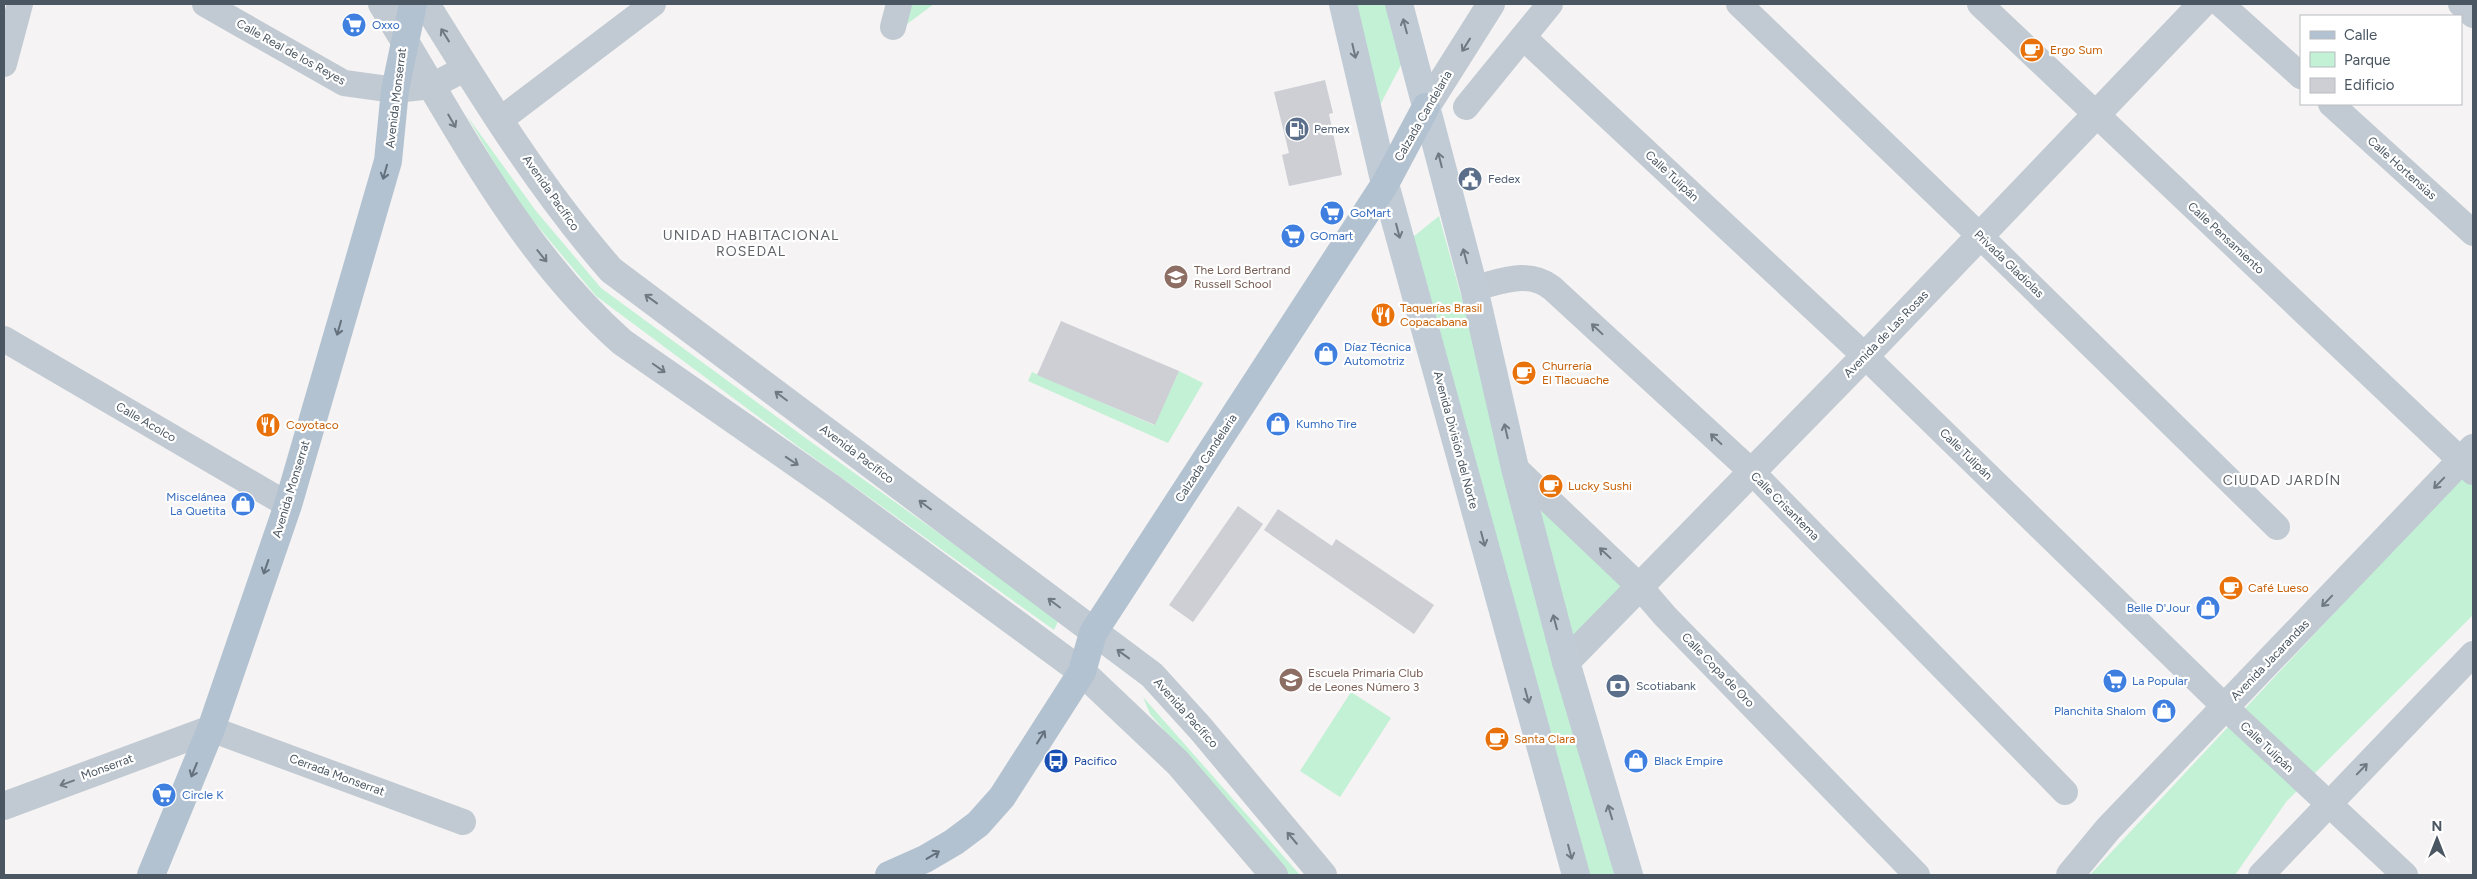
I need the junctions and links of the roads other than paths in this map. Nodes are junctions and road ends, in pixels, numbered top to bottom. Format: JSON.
{"nodes":[{"id":1,"x":20,"y":4,"type":"edge"},
{"id":2,"x":205,"y":4,"type":"edge"},
{"id":3,"x":382,"y":4,"type":"edge"},
{"id":4,"x":413,"y":4,"type":"edge"},
{"id":5,"x":426,"y":4,"type":"edge"},
{"id":6,"x":653,"y":4,"type":"edge"},
{"id":7,"x":1343,"y":4,"type":"edge"},
{"id":8,"x":1399,"y":4,"type":"edge"},
{"id":9,"x":1492,"y":4,"type":"edge"},
{"id":10,"x":1550,"y":4,"type":"edge"},
{"id":11,"x":1739,"y":4,"type":"edge"},
{"id":12,"x":1980,"y":4,"type":"edge"},
{"id":13,"x":2202,"y":4,"type":"edge"},
{"id":14,"x":2221,"y":4,"type":"edge"},
{"id":15,"x":2461,"y":4,"type":"edge"},
{"id":16,"x":2473,"y":15,"type":"edge"},
{"id":17,"x":1523,"y":37,"type":"junction"},
{"id":18,"x":404,"y":39,"type":"junction"},
{"id":19,"x":4,"y":64,"type":"edge"},
{"id":20,"x":466,"y":68,"type":"junction"},
{"id":21,"x":2300,"y":75,"type":"edge"},
{"id":22,"x":432,"y":86,"type":"junction"},
{"id":23,"x":395,"y":90,"type":"junction"},
{"id":24,"x":2332,"y":105,"type":"edge"},
{"id":25,"x":1426,"y":107,"type":"junction"},
{"id":26,"x":1466,"y":107,"type":"dead end"},
{"id":27,"x":2096,"y":115,"type":"junction"},
{"id":28,"x":500,"y":120,"type":"junction"},
{"id":29,"x":1385,"y":184,"type":"junction"},
{"id":30,"x":2473,"y":232,"type":"edge"},
{"id":31,"x":1980,"y":236,"type":"junction"},
{"id":32,"x":1474,"y":288,"type":"junction"},
{"id":33,"x":4,"y":339,"type":"edge"},
{"id":34,"x":1865,"y":356,"type":"junction"},
{"id":35,"x":2469,"y":460,"type":"edge"},
{"id":36,"x":1515,"y":468,"type":"junction"},
{"id":37,"x":1752,"y":472,"type":"junction"},
{"id":38,"x":288,"y":505,"type":"junction"},
{"id":39,"x":2277,"y":527,"type":"dead end"},
{"id":40,"x":1640,"y":587,"type":"junction"},
{"id":41,"x":1093,"y":632,"type":"junction"},
{"id":42,"x":2473,"y":654,"type":"edge"},
{"id":43,"x":1566,"y":662,"type":"junction"},
{"id":44,"x":1082,"y":672,"type":"junction"},
{"id":45,"x":2225,"y":707,"type":"junction"},
{"id":46,"x":211,"y":729,"type":"junction"},
{"id":47,"x":2065,"y":792,"type":"dead end"},
{"id":48,"x":2328,"y":804,"type":"junction"},
{"id":49,"x":4,"y":806,"type":"edge"},
{"id":50,"x":463,"y":822,"type":"dead end"},
{"id":51,"x":151,"y":875,"type":"edge"},
{"id":52,"x":889,"y":875,"type":"edge"},
{"id":53,"x":1274,"y":875,"type":"edge"},
{"id":54,"x":1323,"y":875,"type":"edge"},
{"id":55,"x":1576,"y":875,"type":"edge"},
{"id":56,"x":1629,"y":875,"type":"edge"},
{"id":57,"x":1917,"y":875,"type":"edge"},
{"id":58,"x":2070,"y":875,"type":"edge"},
{"id":59,"x":2261,"y":875,"type":"edge"},
{"id":60,"x":2405,"y":875,"type":"edge"}],
"edges":[{"from":1,"to":19,"type":"street"},
{"from":2,"to":23,"type":"street","name":"Calle Real de los Reyes"},
{"from":3,"to":18,"type":"street"},
{"from":4,"to":18,"type":"main road","name":"Avenida Monserrat"},
{"from":20,"to":5,"type":"street","name":"Avenida Pacífico","one_way":true},
{"from":6,"to":28,"type":"street"},
{"from":7,"to":29,"type":"main road","name":"Avenida División del Norte","one_way":true},
{"from":25,"to":8,"type":"main road","one_way":true},
{"from":9,"to":25,"type":"street","name":"Calzada Candelaria","one_way":true},
{"from":10,"to":17,"type":"street"},
{"from":11,"to":31,"type":"street","name":"Privada Gladiolas"},
{"from":12,"to":27,"type":"street","name":"Calle Pensamiento"},
{"from":13,"to":27,"type":"street","name":"Avenida de Las Rosas"},
{"from":14,"to":21,"type":"street"},
{"from":15,"to":16,"type":"street"},
{"from":17,"to":26,"type":"street"},
{"from":17,"to":34,"type":"street","name":"Calle Tulipán"},
{"from":18,"to":22,"type":"street"},
{"from":18,"to":23,"type":"main road","name":"Avenida Monserrat"},
{"from":20,"to":22,"type":"street","name":"Calle Real de los Reyes"},
{"from":20,"to":28,"type":"street","name":"Avenida Pacífico"},
{"from":22,"to":23,"type":"street","name":"Calle Real de los Reyes"},
{"from":22,"to":44,"type":"street","one_way":true},
{"from":23,"to":38,"type":"main road","name":"Avenida Monserrat","one_way":true},
{"from":24,"to":30,"type":"street","name":"Calle Hortensias"},
{"from":25,"to":29,"type":"main road","name":"Calzada Candelaria"},
{"from":32,"to":25,"type":"main road","one_way":true},
{"from":27,"to":31,"type":"street","name":"Avenida de Las Rosas"},
{"from":27,"to":35,"type":"street","name":"Calle Pensamiento"},
{"from":41,"to":28,"type":"street","name":"Avenida Pacífico","one_way":true},
{"from":29,"to":41,"type":"main road","name":"Calzada Candelaria"},
{"from":29,"to":55,"type":"main road","name":"Avenida División del Norte","one_way":true},
{"from":31,"to":34,"type":"street","name":"Avenida de Las Rosas"},
{"from":31,"to":39,"type":"street","name":"Privada Gladiolas"},
{"from":36,"to":32,"type":"main road","one_way":true},
{"from":37,"to":32,"type":"street","name":"Calle Crisantema","one_way":true},
{"from":33,"to":38,"type":"street","name":"Calle Acolco"},
{"from":34,"to":37,"type":"street","name":"Avenida de Las Rosas"},
{"from":34,"to":45,"type":"street","name":"Calle Tulipán"},
{"from":35,"to":45,"type":"street","name":"Avenida Jacarandas","one_way":true},
{"from":40,"to":36,"type":"street","name":"Calle Copa de Oro","one_way":true},
{"from":43,"to":36,"type":"main road","one_way":true},
{"from":37,"to":40,"type":"street","name":"Avenida de Las Rosas"},
{"from":37,"to":47,"type":"street","name":"Calle Crisantema"},
{"from":38,"to":46,"type":"main road","name":"Avenida Monserrat","one_way":true},
{"from":40,"to":43,"type":"street","name":"Avenida de Las Rosas"},
{"from":40,"to":57,"type":"street","name":"Calle Copa de Oro"},
{"from":41,"to":44,"type":"main road","name":"Calzada Candelaria"},
{"from":54,"to":41,"type":"street","name":"Avenida Pacífico","one_way":true},
{"from":48,"to":42,"type":"street","one_way":true},
{"from":56,"to":43,"type":"main road","one_way":true},
{"from":52,"to":44,"type":"main road","name":"Calzada Candelaria","one_way":true},
{"from":44,"to":53,"type":"street"},
{"from":45,"to":48,"type":"street","name":"Calle Tulipán"},
{"from":45,"to":58,"type":"street","name":"Avenida Jacarandas"},
{"from":46,"to":49,"type":"street","name":"Monserrat","one_way":true},
{"from":46,"to":50,"type":"street","name":"Cerrada Monserrat"},
{"from":46,"to":51,"type":"main road","name":"Avenida Monserrat","one_way":true},
{"from":48,"to":59,"type":"street"},
{"from":48,"to":60,"type":"street","name":"Calle Tulipán"}]}
